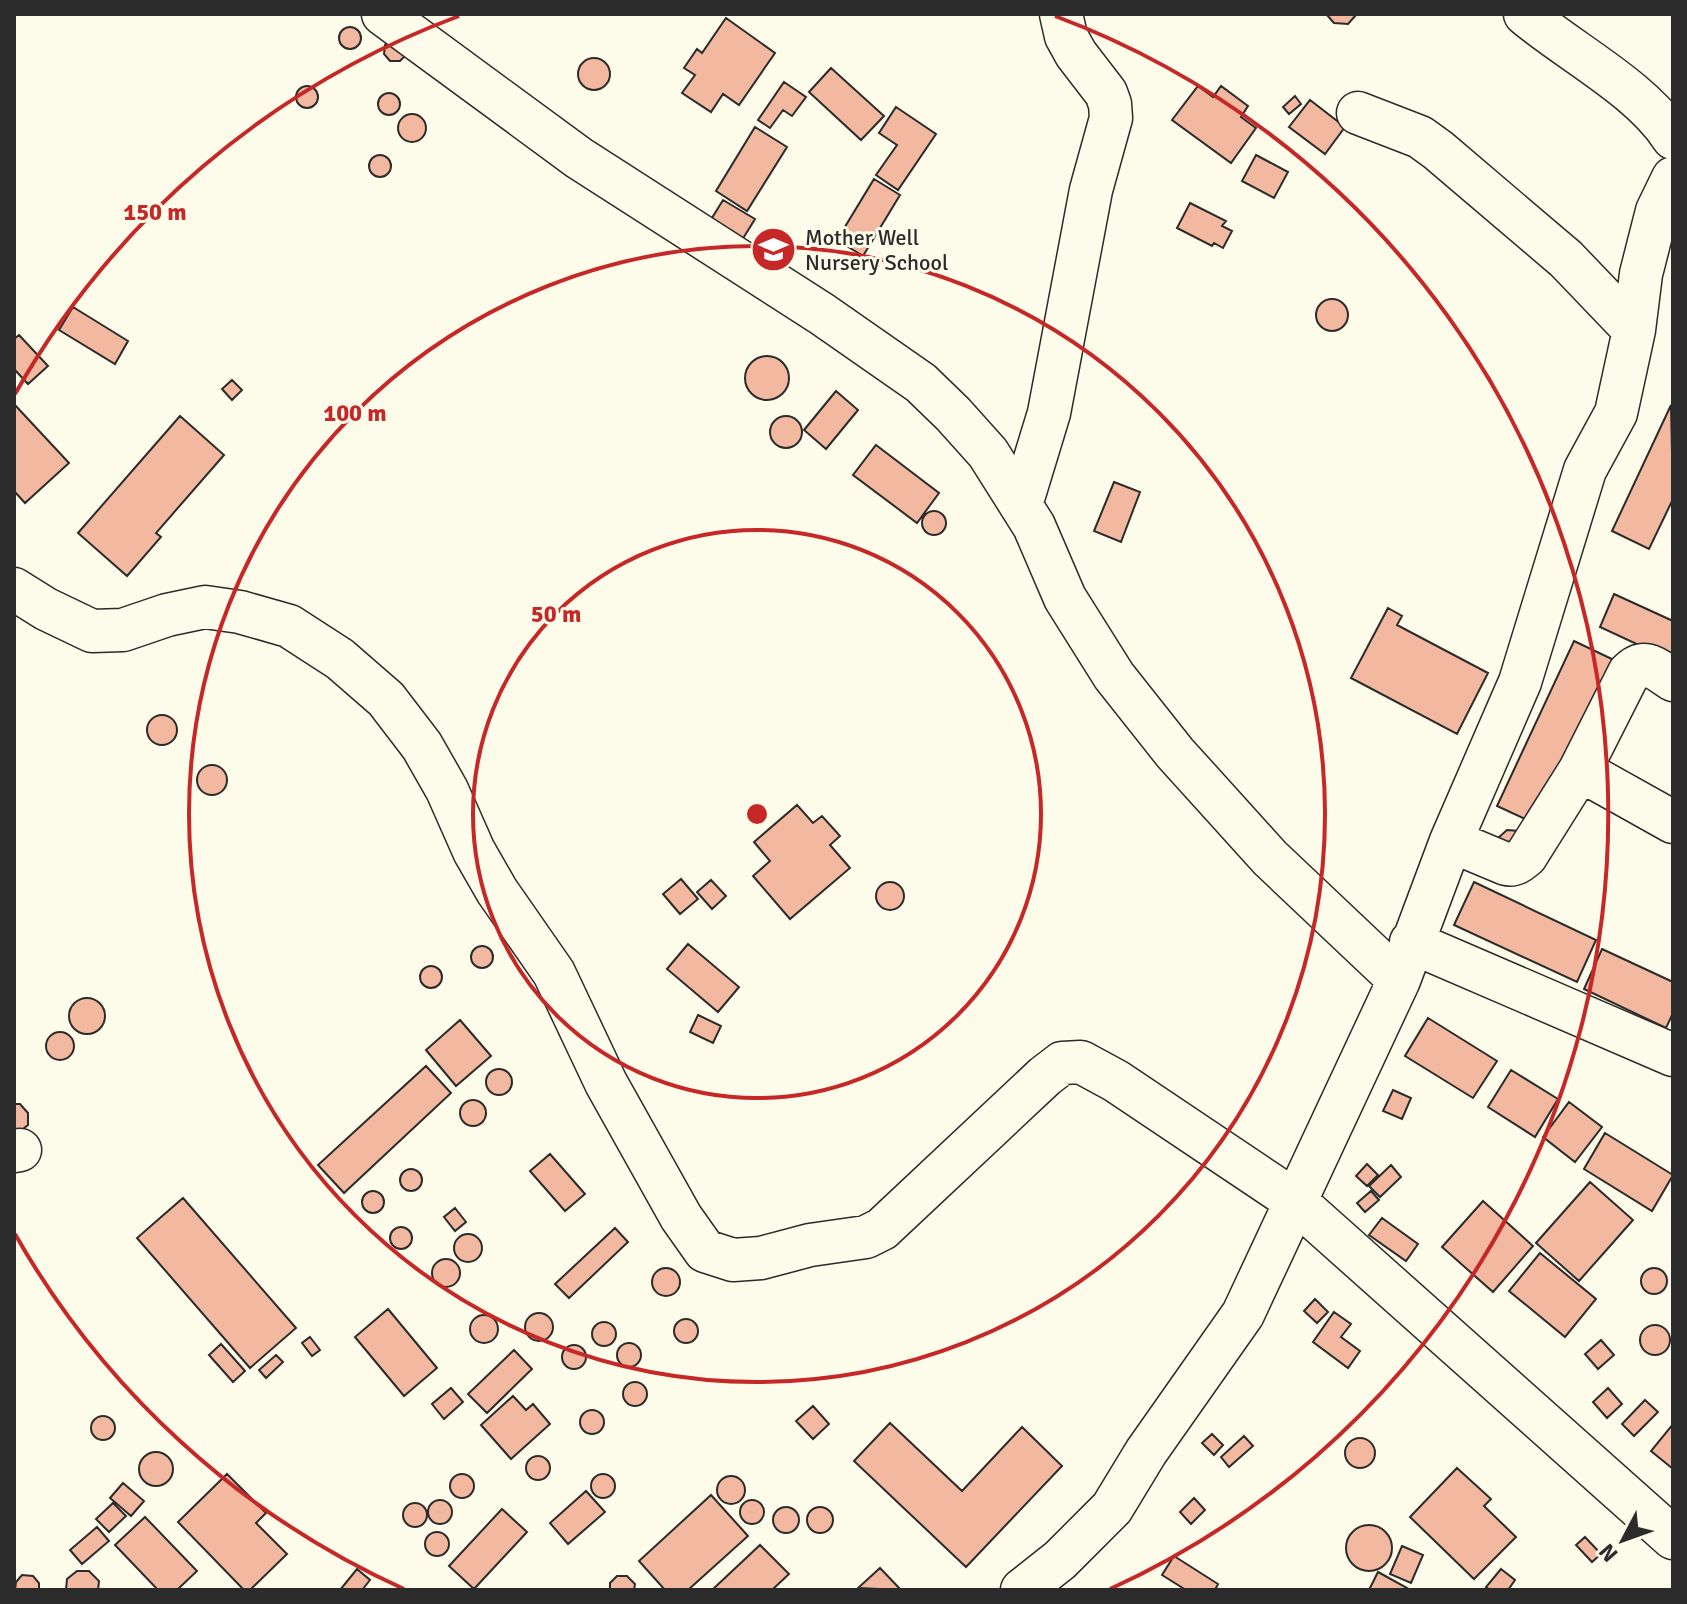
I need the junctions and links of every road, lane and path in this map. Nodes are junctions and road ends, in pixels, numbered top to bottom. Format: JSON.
{"nodes":[{"id":1,"x":383,"y":14,"type":"edge"},
{"id":2,"x":1061,"y":14,"type":"edge"},
{"id":3,"x":1525,"y":14,"type":"edge"},
{"id":4,"x":1358,"y":113,"type":"dead end"},
{"id":5,"x":1673,"y":138,"type":"edge"},
{"id":6,"x":1673,"y":178,"type":"edge"},
{"id":7,"x":1634,"y":330,"type":"junction"},
{"id":8,"x":1021,"y":505,"type":"junction"},
{"id":9,"x":14,"y":589,"type":"edge"},
{"id":10,"x":1673,"y":680,"type":"edge"},
{"id":11,"x":1580,"y":770,"type":"junction"},
{"id":12,"x":1673,"y":822,"type":"edge"},
{"id":13,"x":1451,"y":841,"type":"junction"},
{"id":14,"x":1405,"y":961,"type":"junction"},
{"id":15,"x":1673,"y":1055,"type":"edge"},
{"id":16,"x":1295,"y":1201,"type":"junction"},
{"id":17,"x":1673,"y":1538,"type":"edge"},
{"id":18,"x":1022,"y":1590,"type":"edge"}],
"edges":[{"from":1,"to":8,"type":"street"},
{"from":2,"to":8,"type":"street"},
{"from":3,"to":5,"type":"street"},
{"from":4,"to":7,"type":"street"},
{"from":6,"to":7,"type":"street"},
{"from":7,"to":13,"type":"street"},
{"from":8,"to":14,"type":"street"},
{"from":9,"to":16,"type":"street"},
{"from":10,"to":11,"type":"street"},
{"from":11,"to":12,"type":"street"},
{"from":11,"to":13,"type":"street"},
{"from":13,"to":14,"type":"street"},
{"from":14,"to":15,"type":"street"},
{"from":14,"to":16,"type":"street"},
{"from":16,"to":17,"type":"street"},
{"from":16,"to":18,"type":"street"}]}
